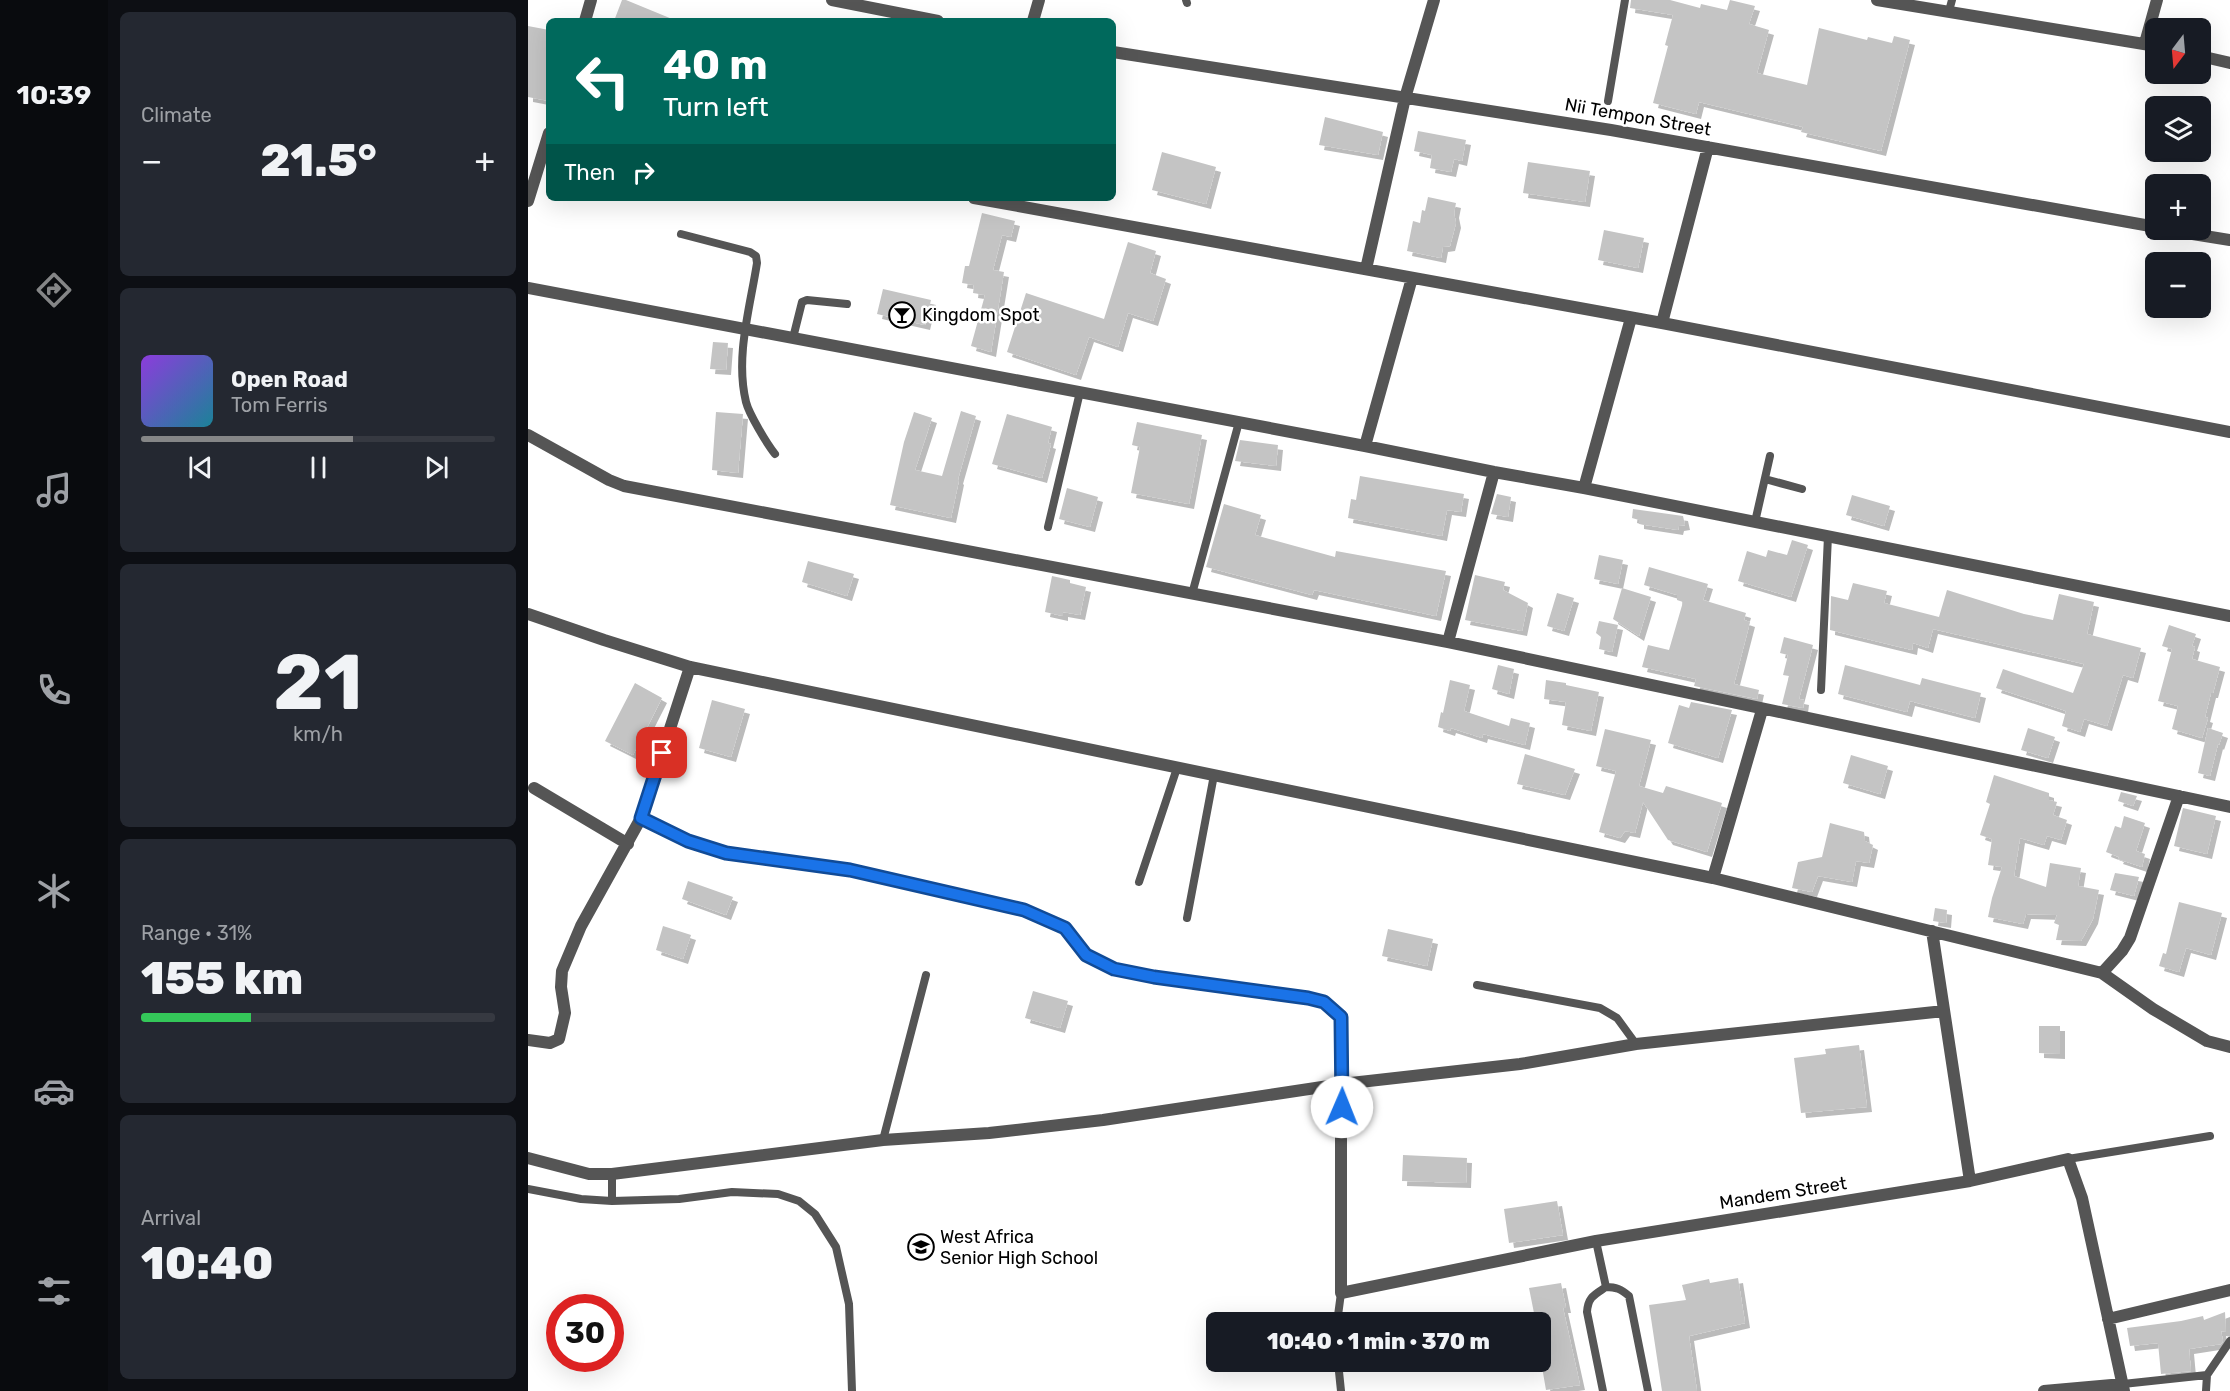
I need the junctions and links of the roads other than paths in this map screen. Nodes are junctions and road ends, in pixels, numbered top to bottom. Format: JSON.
{"nodes":[{"id":1,"x":591,"y":0,"type":"edge"},
{"id":2,"x":832,"y":0,"type":"edge"},
{"id":3,"x":1039,"y":0,"type":"edge"},
{"id":4,"x":1434,"y":0,"type":"edge"},
{"id":5,"x":1625,"y":0,"type":"edge"},
{"id":6,"x":1877,"y":0,"type":"edge"},
{"id":7,"x":2157,"y":0,"type":"edge"},
{"id":8,"x":1951,"y":6,"type":"edge"},
{"id":9,"x":586,"y":18,"type":"edge"},
{"id":10,"x":923,"y":18,"type":"edge"},
{"id":11,"x":1034,"y":18,"type":"edge"},
{"id":12,"x":2154,"y":18,"type":"edge"},
{"id":13,"x":2145,"y":43,"type":"edge"},
{"id":14,"x":1116,"y":52,"type":"edge"},
{"id":15,"x":2211,"y":59,"type":"edge"},
{"id":16,"x":2230,"y":63,"type":"edge"},
{"id":17,"x":1405,"y":98,"type":"junction"},
{"id":18,"x":1608,"y":101,"type":"dead end"},
{"id":19,"x":546,"y":143,"type":"edge"},
{"id":20,"x":1708,"y":147,"type":"junction"},
{"id":21,"x":528,"y":201,"type":"edge"},
{"id":22,"x":991,"y":201,"type":"edge"},
{"id":23,"x":2145,"y":225,"type":"edge"},
{"id":24,"x":681,"y":234,"type":"dead end"},
{"id":25,"x":2211,"y":237,"type":"edge"},
{"id":26,"x":2230,"y":240,"type":"edge"},
{"id":27,"x":1366,"y":269,"type":"junction"},
{"id":28,"x":1412,"y":278,"type":"junction"},
{"id":29,"x":528,"y":288,"type":"edge"},
{"id":30,"x":847,"y":304,"type":"dead end"},
{"id":31,"x":1631,"y":318,"type":"junction"},
{"id":32,"x":1662,"y":323,"type":"junction"},
{"id":33,"x":746,"y":329,"type":"junction"},
{"id":34,"x":793,"y":338,"type":"junction"},
{"id":35,"x":1080,"y":392,"type":"junction"},
{"id":36,"x":1239,"y":422,"type":"junction"},
{"id":37,"x":2230,"y":432,"type":"edge"},
{"id":38,"x":528,"y":435,"type":"edge"},
{"id":39,"x":1365,"y":446,"type":"junction"},
{"id":40,"x":775,"y":454,"type":"dead end"},
{"id":41,"x":1770,"y":456,"type":"dead end"},
{"id":42,"x":1494,"y":472,"type":"junction"},
{"id":43,"x":1765,"y":479,"type":"junction"},
{"id":44,"x":1584,"y":488,"type":"junction"},
{"id":45,"x":1802,"y":489,"type":"dead end"},
{"id":46,"x":1755,"y":522,"type":"junction"},
{"id":47,"x":1048,"y":527,"type":"dead end"},
{"id":48,"x":1828,"y":536,"type":"junction"},
{"id":49,"x":1192,"y":594,"type":"junction"},
{"id":50,"x":528,"y":614,"type":"edge"},
{"id":51,"x":2230,"y":616,"type":"edge"},
{"id":52,"x":1449,"y":642,"type":"junction"},
{"id":53,"x":690,"y":667,"type":"junction"},
{"id":54,"x":1821,"y":690,"type":"dead end"},
{"id":55,"x":1762,"y":710,"type":"junction"},
{"id":56,"x":1177,"y":768,"type":"junction"},
{"id":57,"x":1214,"y":775,"type":"junction"},
{"id":58,"x":534,"y":788,"type":"dead end"},
{"id":59,"x":2179,"y":796,"type":"junction"},
{"id":60,"x":2230,"y":807,"type":"edge"},
{"id":61,"x":641,"y":818,"type":"junction"},
{"id":62,"x":628,"y":844,"type":"junction"},
{"id":63,"x":1713,"y":878,"type":"junction"},
{"id":64,"x":1139,"y":882,"type":"dead end"},
{"id":65,"x":1187,"y":918,"type":"dead end"},
{"id":66,"x":1932,"y":931,"type":"junction"},
{"id":67,"x":2102,"y":973,"type":"junction"},
{"id":68,"x":926,"y":975,"type":"dead end"},
{"id":69,"x":1477,"y":985,"type":"dead end"},
{"id":70,"x":1944,"y":1011,"type":"junction"},
{"id":71,"x":528,"y":1040,"type":"edge"},
{"id":72,"x":1636,"y":1044,"type":"junction"},
{"id":73,"x":2230,"y":1047,"type":"edge"},
{"id":74,"x":1342,"y":1084,"type":"junction"},
{"id":75,"x":2210,"y":1136,"type":"dead end"},
{"id":76,"x":883,"y":1140,"type":"junction"},
{"id":77,"x":528,"y":1158,"type":"edge"},
{"id":78,"x":2068,"y":1159,"type":"junction"},
{"id":79,"x":612,"y":1174,"type":"junction"},
{"id":80,"x":1970,"y":1181,"type":"junction"},
{"id":81,"x":528,"y":1189,"type":"edge"},
{"id":82,"x":612,"y":1200,"type":"junction"},
{"id":83,"x":1596,"y":1241,"type":"junction"},
{"id":84,"x":1606,"y":1287,"type":"junction"},
{"id":85,"x":2230,"y":1290,"type":"edge"},
{"id":86,"x":1341,"y":1293,"type":"junction"},
{"id":87,"x":1338,"y":1312,"type":"edge"},
{"id":88,"x":2108,"y":1319,"type":"junction"},
{"id":89,"x":2230,"y":1341,"type":"edge"},
{"id":90,"x":1339,"y":1372,"type":"edge"},
{"id":91,"x":2207,"y":1375,"type":"junction"},
{"id":92,"x":2124,"y":1387,"type":"edge"},
{"id":93,"x":852,"y":1391,"type":"edge"},
{"id":94,"x":1341,"y":1391,"type":"edge"},
{"id":95,"x":1603,"y":1391,"type":"edge"},
{"id":96,"x":1648,"y":1391,"type":"edge"},
{"id":97,"x":2044,"y":1391,"type":"edge"},
{"id":98,"x":2206,"y":1391,"type":"edge"}],
"edges":[{"from":1,"to":9,"type":"street"},
{"from":2,"to":10,"type":"street"},
{"from":3,"to":11,"type":"street"},
{"from":4,"to":17,"type":"street"},
{"from":5,"to":18,"type":"lane"},
{"from":6,"to":8,"type":"street"},
{"from":7,"to":12,"type":"street"},
{"from":8,"to":13,"type":"street"},
{"from":14,"to":17,"type":"street","name":"Nii Tempon Street"},
{"from":15,"to":16,"type":"street"},
{"from":17,"to":20,"type":"street","name":"Nii Tempon Street"},
{"from":17,"to":27,"type":"street"},
{"from":19,"to":21,"type":"street"},
{"from":20,"to":23,"type":"street","name":"Nii Tempon Street"},
{"from":20,"to":32,"type":"street"},
{"from":22,"to":27,"type":"street"},
{"from":24,"to":33,"type":"lane"},
{"from":25,"to":26,"type":"street"},
{"from":27,"to":28,"type":"street"},
{"from":28,"to":31,"type":"street"},
{"from":28,"to":39,"type":"street"},
{"from":29,"to":33,"type":"street"},
{"from":30,"to":34,"type":"lane"},
{"from":31,"to":32,"type":"street"},
{"from":31,"to":44,"type":"street"},
{"from":32,"to":37,"type":"street"},
{"from":33,"to":34,"type":"street"},
{"from":33,"to":40,"type":"lane"},
{"from":34,"to":35,"type":"street"},
{"from":35,"to":36,"type":"street"},
{"from":35,"to":47,"type":"lane"},
{"from":36,"to":39,"type":"street"},
{"from":36,"to":49,"type":"lane"},
{"from":38,"to":49,"type":"street"},
{"from":39,"to":42,"type":"street"},
{"from":41,"to":43,"type":"lane"},
{"from":42,"to":44,"type":"street"},
{"from":42,"to":52,"type":"street"},
{"from":43,"to":45,"type":"lane"},
{"from":43,"to":46,"type":"lane"},
{"from":44,"to":46,"type":"street"},
{"from":46,"to":48,"type":"street"},
{"from":48,"to":51,"type":"street"},
{"from":48,"to":54,"type":"lane"},
{"from":49,"to":52,"type":"street"},
{"from":50,"to":53,"type":"street"},
{"from":52,"to":55,"type":"street"},
{"from":53,"to":56,"type":"street"},
{"from":53,"to":61,"type":"street"},
{"from":55,"to":59,"type":"street"},
{"from":55,"to":63,"type":"street"},
{"from":56,"to":57,"type":"street"},
{"from":56,"to":64,"type":"lane"},
{"from":57,"to":63,"type":"street"},
{"from":57,"to":65,"type":"lane"},
{"from":58,"to":62,"type":"street"},
{"from":59,"to":60,"type":"street"},
{"from":59,"to":67,"type":"street"},
{"from":61,"to":62,"type":"street"},
{"from":61,"to":74,"type":"street"},
{"from":62,"to":71,"type":"street"},
{"from":63,"to":66,"type":"street"},
{"from":66,"to":67,"type":"street"},
{"from":66,"to":70,"type":"street"},
{"from":67,"to":73,"type":"street"},
{"from":68,"to":76,"type":"lane"},
{"from":69,"to":72,"type":"lane"},
{"from":70,"to":72,"type":"street"},
{"from":70,"to":80,"type":"street"},
{"from":72,"to":74,"type":"street"},
{"from":74,"to":76,"type":"street"},
{"from":74,"to":86,"type":"street"},
{"from":75,"to":78,"type":"lane"},
{"from":76,"to":79,"type":"street"},
{"from":77,"to":79,"type":"street"},
{"from":78,"to":80,"type":"street","name":"Mandem Street"},
{"from":78,"to":88,"type":"street"},
{"from":79,"to":82,"type":"lane"},
{"from":80,"to":83,"type":"street","name":"Mandem Street"},
{"from":81,"to":82,"type":"lane"},
{"from":82,"to":93,"type":"lane"},
{"from":83,"to":84,"type":"lane"},
{"from":83,"to":86,"type":"street","name":"Mandem Street"},
{"from":84,"to":95,"type":"lane"},
{"from":84,"to":96,"type":"lane"},
{"from":85,"to":88,"type":"street"},
{"from":86,"to":87,"type":"lane"},
{"from":88,"to":92,"type":"street"},
{"from":89,"to":91,"type":"lane"},
{"from":90,"to":94,"type":"lane"},
{"from":91,"to":92,"type":"lane"},
{"from":91,"to":98,"type":"lane"},
{"from":92,"to":97,"type":"street"}]}
